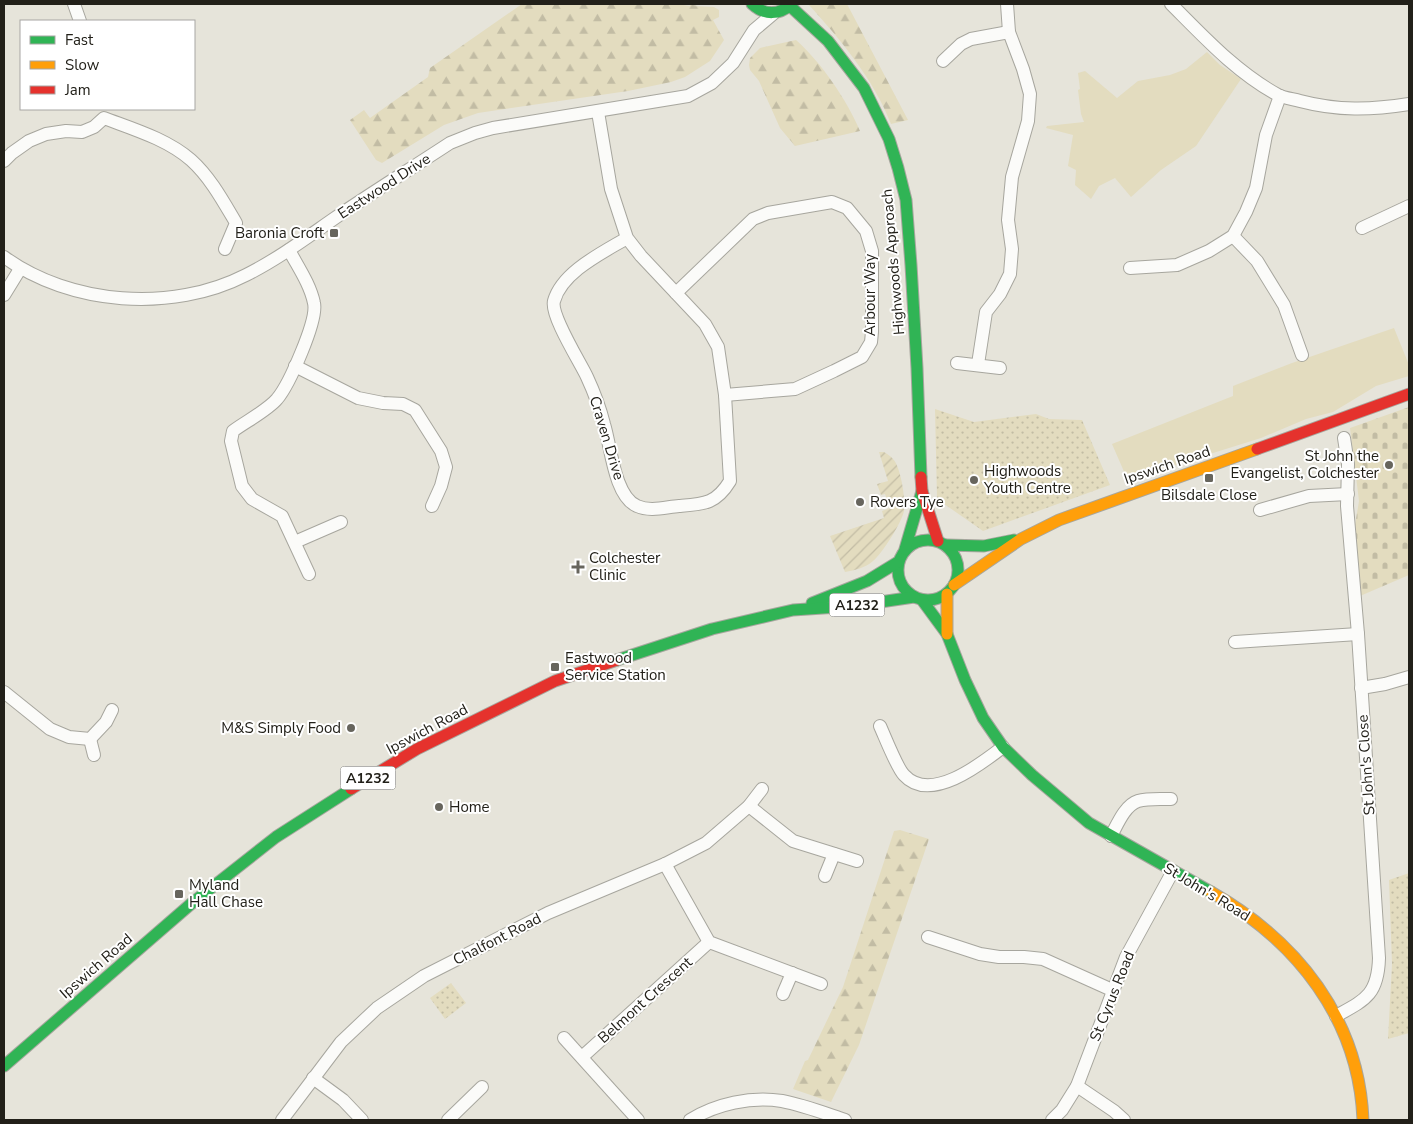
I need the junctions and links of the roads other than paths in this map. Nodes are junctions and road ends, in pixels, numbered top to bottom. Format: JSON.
{"nodes":[{"id":1,"x":74,"y":4,"type":"edge"},
{"id":2,"x":1007,"y":4,"type":"edge"},
{"id":3,"x":1171,"y":4,"type":"edge"},
{"id":4,"x":791,"y":5,"type":"edge"},
{"id":5,"x":754,"y":6,"type":"edge"},
{"id":6,"x":773,"y":14,"type":"junction"},
{"id":7,"x":80,"y":20,"type":"edge"},
{"id":8,"x":754,"y":30,"type":"junction"},
{"id":9,"x":1009,"y":32,"type":"junction"},
{"id":10,"x":943,"y":61,"type":"dead end"},
{"id":11,"x":1280,"y":96,"type":"junction"},
{"id":12,"x":1409,"y":104,"type":"edge"},
{"id":13,"x":598,"y":112,"type":"junction"},
{"id":14,"x":104,"y":113,"type":"edge"},
{"id":15,"x":4,"y":161,"type":"edge"},
{"id":16,"x":1409,"y":206,"type":"edge"},
{"id":17,"x":1362,"y":228,"type":"dead end"},
{"id":18,"x":1233,"y":236,"type":"junction"},
{"id":19,"x":627,"y":238,"type":"junction"},
{"id":20,"x":225,"y":249,"type":"dead end"},
{"id":21,"x":289,"y":250,"type":"junction"},
{"id":22,"x":4,"y":257,"type":"edge"},
{"id":23,"x":1130,"y":268,"type":"dead end"},
{"id":24,"x":20,"y":269,"type":"junction"},
{"id":25,"x":676,"y":293,"type":"junction"},
{"id":26,"x":4,"y":295,"type":"edge"},
{"id":27,"x":1302,"y":355,"type":"dead end"},
{"id":28,"x":957,"y":363,"type":"dead end"},
{"id":29,"x":978,"y":364,"type":"junction"},
{"id":30,"x":295,"y":366,"type":"junction"},
{"id":31,"x":1000,"y":368,"type":"dead end"},
{"id":32,"x":1409,"y":394,"type":"edge"},
{"id":33,"x":725,"y":395,"type":"junction"},
{"id":34,"x":1344,"y":438,"type":"dead end"},
{"id":35,"x":922,"y":491,"type":"junction"},
{"id":36,"x":1348,"y":494,"type":"junction"},
{"id":37,"x":432,"y":506,"type":"dead end"},
{"id":38,"x":1260,"y":510,"type":"dead end"},
{"id":39,"x":341,"y":522,"type":"dead end"},
{"id":40,"x":1021,"y":539,"type":"junction"},
{"id":41,"x":295,"y":542,"type":"junction"},
{"id":42,"x":942,"y":543,"type":"junction"},
{"id":43,"x":905,"y":549,"type":"junction"},
{"id":44,"x":898,"y":562,"type":"junction"},
{"id":45,"x":309,"y":574,"type":"dead end"},
{"id":46,"x":954,"y":585,"type":"junction"},
{"id":47,"x":946,"y":594,"type":"junction"},
{"id":48,"x":918,"y":599,"type":"junction"},
{"id":49,"x":799,"y":610,"type":"junction"},
{"id":50,"x":946,"y":634,"type":"junction"},
{"id":51,"x":1358,"y":634,"type":"junction"},
{"id":52,"x":1235,"y":642,"type":"dead end"},
{"id":53,"x":1409,"y":677,"type":"edge"},
{"id":54,"x":1361,"y":688,"type":"junction"},
{"id":55,"x":4,"y":692,"type":"edge"},
{"id":56,"x":112,"y":710,"type":"dead end"},
{"id":57,"x":880,"y":726,"type":"dead end"},
{"id":58,"x":90,"y":739,"type":"junction"},
{"id":59,"x":1003,"y":746,"type":"junction"},
{"id":60,"x":94,"y":754,"type":"dead end"},
{"id":61,"x":762,"y":789,"type":"dead end"},
{"id":62,"x":1171,"y":799,"type":"dead end"},
{"id":63,"x":749,"y":806,"type":"junction"},
{"id":64,"x":1111,"y":836,"type":"junction"},
{"id":65,"x":834,"y":854,"type":"junction"},
{"id":66,"x":857,"y":861,"type":"dead end"},
{"id":67,"x":665,"y":864,"type":"junction"},
{"id":68,"x":1173,"y":871,"type":"junction"},
{"id":69,"x":825,"y":876,"type":"dead end"},
{"id":70,"x":928,"y":937,"type":"dead end"},
{"id":71,"x":709,"y":942,"type":"junction"},
{"id":72,"x":792,"y":973,"type":"junction"},
{"id":73,"x":821,"y":984,"type":"dead end"},
{"id":74,"x":1112,"y":990,"type":"junction"},
{"id":75,"x":784,"y":994,"type":"dead end"},
{"id":76,"x":1336,"y":1016,"type":"junction"},
{"id":77,"x":564,"y":1038,"type":"dead end"},
{"id":78,"x":582,"y":1057,"type":"junction"},
{"id":79,"x":4,"y":1066,"type":"edge"},
{"id":80,"x":313,"y":1078,"type":"junction"},
{"id":81,"x":1077,"y":1086,"type":"junction"},
{"id":82,"x":482,"y":1087,"type":"dead end"},
{"id":83,"x":282,"y":1120,"type":"edge"},
{"id":84,"x":362,"y":1120,"type":"edge"},
{"id":85,"x":448,"y":1120,"type":"edge"},
{"id":86,"x":638,"y":1120,"type":"edge"},
{"id":87,"x":690,"y":1120,"type":"edge"},
{"id":88,"x":845,"y":1120,"type":"edge"},
{"id":89,"x":1052,"y":1120,"type":"edge"},
{"id":90,"x":1124,"y":1120,"type":"edge"},
{"id":91,"x":1363,"y":1120,"type":"edge"}],
"edges":[{"from":1,"to":7,"type":"street"},
{"from":2,"to":9,"type":"street"},
{"from":3,"to":11,"type":"street"},
{"from":4,"to":6,"type":"main road"},
{"from":4,"to":35,"type":"main road","name":"Highwoods Approach"},
{"from":5,"to":6,"type":"main road"},
{"from":5,"to":8,"type":"street","name":"Eastwood Drive"},
{"from":6,"to":8,"type":"street","name":"Eastwood Drive"},
{"from":8,"to":13,"type":"street","name":"Eastwood Drive"},
{"from":9,"to":10,"type":"street"},
{"from":9,"to":29,"type":"street"},
{"from":11,"to":12,"type":"street"},
{"from":11,"to":18,"type":"street"},
{"from":13,"to":19,"type":"street","name":"Craven Drive"},
{"from":13,"to":21,"type":"street","name":"Eastwood Drive"},
{"from":14,"to":15,"type":"street"},
{"from":14,"to":20,"type":"street"},
{"from":16,"to":17,"type":"street"},
{"from":18,"to":23,"type":"street"},
{"from":18,"to":27,"type":"street"},
{"from":19,"to":25,"type":"street","name":"Craven Drive"},
{"from":19,"to":33,"type":"street","name":"Craven Drive"},
{"from":21,"to":24,"type":"street","name":"Eastwood Drive"},
{"from":21,"to":30,"type":"street"},
{"from":22,"to":24,"type":"street","name":"Eastwood Drive"},
{"from":24,"to":26,"type":"street"},
{"from":25,"to":33,"type":"street","name":"Craven Drive"},
{"from":25,"to":33,"type":"street","name":"Arbour Way"},
{"from":28,"to":29,"type":"street"},
{"from":29,"to":31,"type":"street"},
{"from":30,"to":37,"type":"street"},
{"from":30,"to":41,"type":"street"},
{"from":32,"to":40,"type":"main road","name":"Ipswich Road"},
{"from":34,"to":36,"type":"street","name":"St John's Close"},
{"from":35,"to":42,"type":"main road","name":"Highwoods Approach"},
{"from":35,"to":43,"type":"main road","name":"Highwoods Approach"},
{"from":36,"to":38,"type":"street"},
{"from":36,"to":51,"type":"street","name":"St John's Close"},
{"from":39,"to":41,"type":"street"},
{"from":40,"to":42,"type":"main road","name":"Ipswich Road"},
{"from":40,"to":46,"type":"main road","name":"Ipswich Road"},
{"from":41,"to":45,"type":"street"},
{"from":42,"to":43,"type":"main road"},
{"from":42,"to":46,"type":"main road"},
{"from":43,"to":44,"type":"main road"},
{"from":44,"to":48,"type":"main road","number":"A1232"},
{"from":44,"to":49,"type":"main road","name":"Ipswich Road","number":"A1232"},
{"from":46,"to":47,"type":"main road"},
{"from":47,"to":48,"type":"main road","number":"A1232"},
{"from":47,"to":50,"type":"main road","name":"St John's Road"},
{"from":48,"to":49,"type":"main road","name":"Ipswich Road","number":"A1232"},
{"from":48,"to":50,"type":"main road","name":"St John's Road"},
{"from":49,"to":79,"type":"main road","name":"Ipswich Road","number":"A1232"},
{"from":50,"to":59,"type":"main road","name":"St John's Road"},
{"from":51,"to":52,"type":"street"},
{"from":51,"to":54,"type":"street","name":"St John's Close"},
{"from":53,"to":54,"type":"street"},
{"from":54,"to":76,"type":"street","name":"St John's Close"},
{"from":55,"to":58,"type":"street"},
{"from":56,"to":58,"type":"street"},
{"from":57,"to":59,"type":"street"},
{"from":58,"to":60,"type":"street"},
{"from":59,"to":64,"type":"main road","name":"St John's Road"},
{"from":61,"to":63,"type":"street","name":"Chalfont Road"},
{"from":62,"to":64,"type":"street"},
{"from":63,"to":65,"type":"street"},
{"from":63,"to":67,"type":"street","name":"Chalfont Road"},
{"from":64,"to":68,"type":"main road","name":"St John's Road"},
{"from":65,"to":66,"type":"street"},
{"from":65,"to":69,"type":"street"},
{"from":67,"to":71,"type":"street"},
{"from":67,"to":80,"type":"street","name":"Chalfont Road"},
{"from":68,"to":74,"type":"street","name":"St Cyrus Road"},
{"from":68,"to":76,"type":"main road","name":"St John's Road"},
{"from":70,"to":74,"type":"street"},
{"from":71,"to":72,"type":"street"},
{"from":71,"to":78,"type":"street","name":"Belmont Crescent"},
{"from":72,"to":73,"type":"street"},
{"from":72,"to":75,"type":"street"},
{"from":74,"to":81,"type":"street","name":"St Cyrus Road"},
{"from":76,"to":91,"type":"main road","name":"St John's Road"},
{"from":77,"to":78,"type":"street"},
{"from":78,"to":86,"type":"street"},
{"from":80,"to":83,"type":"street","name":"Chalfont Road"},
{"from":80,"to":84,"type":"street"},
{"from":81,"to":89,"type":"street","name":"St Cyrus Road"},
{"from":81,"to":90,"type":"street"},
{"from":82,"to":85,"type":"street"},
{"from":87,"to":88,"type":"street"}]}
